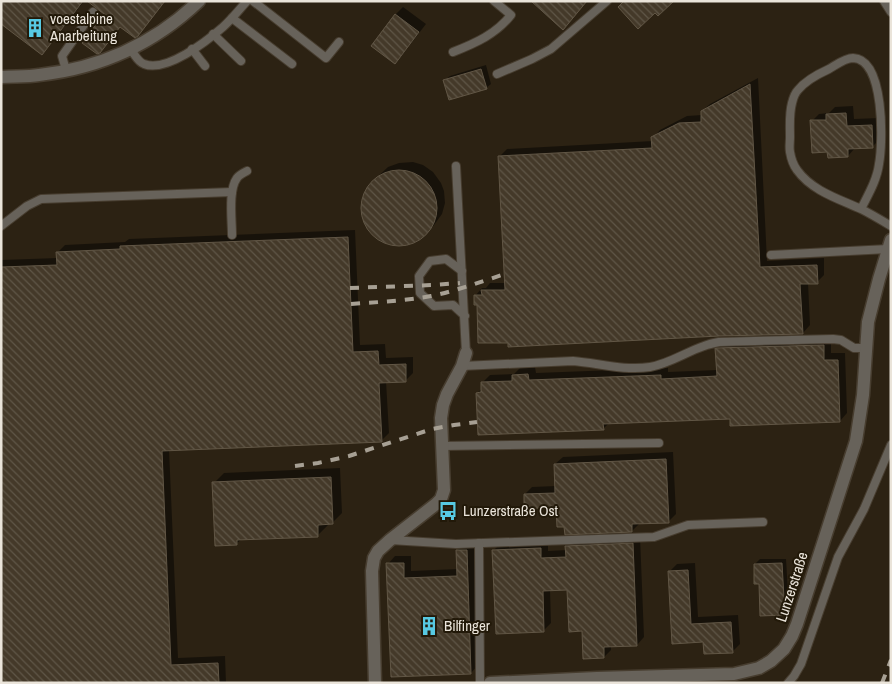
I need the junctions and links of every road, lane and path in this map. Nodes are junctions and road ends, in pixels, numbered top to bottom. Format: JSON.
{"nodes":[{"id":1,"x":199,"y":1,"type":"edge"},
{"id":2,"x":247,"y":1,"type":"edge"},
{"id":3,"x":252,"y":1,"type":"edge"},
{"id":4,"x":494,"y":1,"type":"edge"},
{"id":5,"x":607,"y":1,"type":"edge"},
{"id":6,"x":884,"y":1,"type":"edge"},
{"id":7,"x":93,"y":12,"type":"dead end"},
{"id":8,"x":891,"y":12,"type":"edge"},
{"id":9,"x":232,"y":18,"type":"junction"},
{"id":10,"x":213,"y":34,"type":"junction"},
{"id":11,"x":339,"y":42,"type":"dead end"},
{"id":12,"x":192,"y":49,"type":"junction"},
{"id":13,"x":132,"y":50,"type":"junction"},
{"id":14,"x":453,"y":52,"type":"dead end"},
{"id":15,"x":241,"y":61,"type":"dead end"},
{"id":16,"x":292,"y":64,"type":"dead end"},
{"id":17,"x":205,"y":66,"type":"dead end"},
{"id":18,"x":66,"y":70,"type":"junction"},
{"id":19,"x":498,"y":74,"type":"dead end"},
{"id":20,"x":1,"y":77,"type":"edge"},
{"id":21,"x":456,"y":166,"type":"dead end"},
{"id":22,"x":247,"y":171,"type":"dead end"},
{"id":23,"x":232,"y":192,"type":"junction"},
{"id":24,"x":861,"y":210,"type":"junction"},
{"id":25,"x":1,"y":226,"type":"edge"},
{"id":26,"x":891,"y":226,"type":"edge"},
{"id":27,"x":232,"y":235,"type":"dead end"},
{"id":28,"x":889,"y":245,"type":"edge"},
{"id":29,"x":771,"y":255,"type":"dead end"},
{"id":30,"x":462,"y":271,"type":"junction"},
{"id":31,"x":465,"y":316,"type":"junction"},
{"id":32,"x":866,"y":348,"type":"junction"},
{"id":33,"x":464,"y":359,"type":"junction"},
{"id":34,"x":659,"y":443,"type":"dead end"},
{"id":35,"x":891,"y":445,"type":"edge"},
{"id":36,"x":442,"y":446,"type":"junction"},
{"id":37,"x":763,"y":522,"type":"dead end"},
{"id":38,"x":390,"y":540,"type":"junction"},
{"id":39,"x":479,"y":543,"type":"junction"},
{"id":40,"x":375,"y":683,"type":"edge"},
{"id":41,"x":480,"y":683,"type":"edge"},
{"id":42,"x":490,"y":683,"type":"edge"},
{"id":43,"x":788,"y":683,"type":"edge"}],
"edges":[{"from":1,"to":13,"type":"street"},
{"from":2,"to":9,"type":"lane"},
{"from":3,"to":11,"type":"lane"},
{"from":4,"to":14,"type":"lane"},
{"from":5,"to":19,"type":"lane"},
{"from":6,"to":8,"type":"lane"},
{"from":7,"to":18,"type":"lane"},
{"from":9,"to":10,"type":"lane"},
{"from":9,"to":16,"type":"lane"},
{"from":10,"to":12,"type":"lane"},
{"from":10,"to":15,"type":"lane"},
{"from":12,"to":13,"type":"lane"},
{"from":12,"to":17,"type":"lane"},
{"from":13,"to":18,"type":"street"},
{"from":18,"to":20,"type":"street"},
{"from":21,"to":30,"type":"lane"},
{"from":22,"to":23,"type":"lane"},
{"from":23,"to":25,"type":"lane"},
{"from":23,"to":27,"type":"lane"},
{"from":24,"to":24,"type":"lane"},
{"from":24,"to":26,"type":"lane"},
{"from":28,"to":29,"type":"lane"},
{"from":28,"to":32,"type":"street","name":"Lunzerstraße"},
{"from":30,"to":31,"type":"lane"},
{"from":30,"to":31,"type":"lane"},
{"from":31,"to":33,"type":"lane"},
{"from":32,"to":33,"type":"lane"},
{"from":32,"to":42,"type":"street","name":"Lunzerstraße"},
{"from":33,"to":36,"type":"street"},
{"from":34,"to":36,"type":"lane"},
{"from":35,"to":43,"type":"lane"},
{"from":36,"to":38,"type":"street"},
{"from":37,"to":39,"type":"lane"},
{"from":38,"to":39,"type":"lane"},
{"from":38,"to":40,"type":"street"},
{"from":39,"to":41,"type":"lane"}]}
